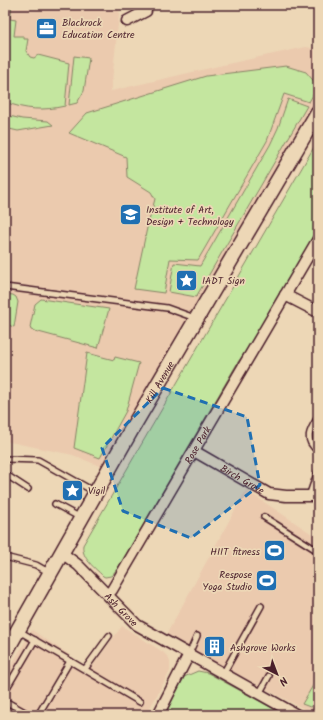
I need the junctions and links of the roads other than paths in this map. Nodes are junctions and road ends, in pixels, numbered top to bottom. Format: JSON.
{"nodes":[{"id":1,"x":146,"y":5,"type":"edge"},
{"id":2,"x":127,"y":21,"type":"dead end"},
{"id":3,"x":318,"y":112,"type":"edge"},
{"id":4,"x":318,"y":239,"type":"edge"},
{"id":5,"x":5,"y":287,"type":"edge"},
{"id":6,"x":285,"y":295,"type":"junction"},
{"id":7,"x":318,"y":312,"type":"edge"},
{"id":8,"x":195,"y":318,"type":"junction"},
{"id":9,"x":318,"y":417,"type":"edge"},
{"id":10,"x":194,"y":451,"type":"junction"},
{"id":11,"x":318,"y":451,"type":"edge"},
{"id":12,"x":5,"y":459,"type":"edge"},
{"id":13,"x":318,"y":471,"type":"edge"},
{"id":14,"x":5,"y":474,"type":"edge"},
{"id":15,"x":28,"y":489,"type":"dead end"},
{"id":16,"x":96,"y":493,"type":"junction"},
{"id":17,"x":314,"y":496,"type":"edge"},
{"id":18,"x":55,"y":504,"type":"dead end"},
{"id":19,"x":264,"y":517,"type":"dead end"},
{"id":20,"x":82,"y":519,"type":"junction"},
{"id":21,"x":318,"y":552,"type":"edge"},
{"id":22,"x":62,"y":553,"type":"junction"},
{"id":23,"x":5,"y":557,"type":"edge"},
{"id":24,"x":50,"y":574,"type":"junction"},
{"id":25,"x":108,"y":594,"type":"junction"},
{"id":26,"x":261,"y":606,"type":"dead end"},
{"id":27,"x":18,"y":630,"type":"junction"},
{"id":28,"x":109,"y":636,"type":"dead end"},
{"id":29,"x":197,"y":636,"type":"dead end"},
{"id":30,"x":34,"y":640,"type":"junction"},
{"id":31,"x":5,"y":653,"type":"edge"},
{"id":32,"x":189,"y":654,"type":"junction"},
{"id":33,"x":70,"y":661,"type":"junction"},
{"id":34,"x":85,"y":669,"type":"junction"},
{"id":35,"x":223,"y":674,"type":"junction"},
{"id":36,"x":269,"y":676,"type":"dead end"},
{"id":37,"x":5,"y":691,"type":"edge"},
{"id":38,"x":259,"y":694,"type":"junction"},
{"id":39,"x":5,"y":701,"type":"edge"},
{"id":40,"x":140,"y":702,"type":"dead end"},
{"id":41,"x":30,"y":715,"type":"edge"},
{"id":42,"x":38,"y":715,"type":"edge"},
{"id":43,"x":158,"y":715,"type":"edge"},
{"id":44,"x":297,"y":715,"type":"edge"}],
"edges":[{"from":1,"to":2,"type":"street"},
{"from":3,"to":8,"type":"main road","name":"Kill Avenue"},
{"from":4,"to":6,"type":"street","name":"Rose Park"},
{"from":5,"to":8,"type":"lane"},
{"from":6,"to":7,"type":"street"},
{"from":6,"to":10,"type":"street","name":"Rose Park"},
{"from":8,"to":16,"type":"main road","name":"Kill Avenue"},
{"from":9,"to":11,"type":"lane"},
{"from":10,"to":17,"type":"street","name":"Birch Grove"},
{"from":10,"to":25,"type":"street","name":"Rose Park"},
{"from":12,"to":16,"type":"lane"},
{"from":13,"to":17,"type":"lane"},
{"from":14,"to":15,"type":"lane"},
{"from":16,"to":20,"type":"main road","name":"Kill Avenue"},
{"from":18,"to":20,"type":"lane"},
{"from":19,"to":21,"type":"lane"},
{"from":20,"to":22,"type":"main road","name":"Kill Avenue"},
{"from":22,"to":24,"type":"main road","name":"Kill Avenue"},
{"from":22,"to":25,"type":"street","name":"Ash Grove"},
{"from":23,"to":24,"type":"lane"},
{"from":24,"to":27,"type":"main road","name":"Kill Avenue"},
{"from":25,"to":32,"type":"street","name":"Ash Grove"},
{"from":26,"to":35,"type":"lane"},
{"from":27,"to":30,"type":"lane"},
{"from":27,"to":31,"type":"main road","name":"Kill Avenue"},
{"from":28,"to":34,"type":"lane"},
{"from":29,"to":32,"type":"lane"},
{"from":30,"to":33,"type":"lane"},
{"from":30,"to":37,"type":"lane"},
{"from":32,"to":35,"type":"street","name":"Ash Grove"},
{"from":32,"to":43,"type":"street"},
{"from":33,"to":34,"type":"lane"},
{"from":33,"to":42,"type":"lane"},
{"from":34,"to":40,"type":"lane"},
{"from":35,"to":38,"type":"street","name":"Ash Grove"},
{"from":36,"to":38,"type":"lane"},
{"from":38,"to":44,"type":"street","name":"Ash Grove"},
{"from":39,"to":41,"type":"lane"}]}
